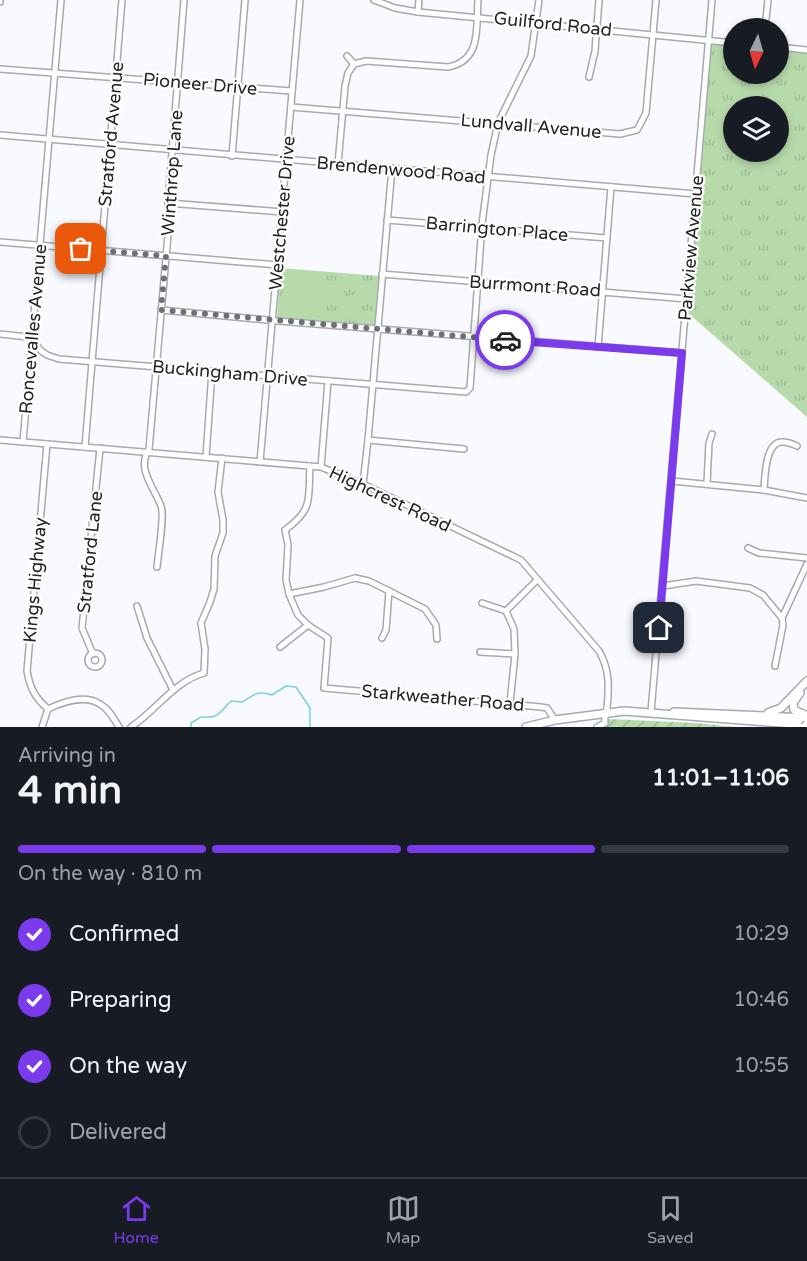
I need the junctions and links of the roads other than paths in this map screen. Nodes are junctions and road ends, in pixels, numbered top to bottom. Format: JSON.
{"nodes":[{"id":1,"x":61,"y":0,"type":"edge"},
{"id":2,"x":122,"y":0,"type":"edge"},
{"id":3,"x":184,"y":0,"type":"edge"},
{"id":4,"x":245,"y":0,"type":"edge"},
{"id":5,"x":300,"y":0,"type":"edge"},
{"id":6,"x":374,"y":0,"type":"edge"},
{"id":7,"x":419,"y":0,"type":"edge"},
{"id":8,"x":478,"y":0,"type":"edge"},
{"id":9,"x":539,"y":0,"type":"edge"},
{"id":10,"x":599,"y":0,"type":"edge"},
{"id":11,"x":656,"y":0,"type":"edge"},
{"id":12,"x":712,"y":0,"type":"edge"},
{"id":13,"x":768,"y":0,"type":"edge"},
{"id":14,"x":418,"y":12,"type":"junction"},
{"id":15,"x":477,"y":16,"type":"junction"},
{"id":16,"x":766,"y":18,"type":"edge"},
{"id":17,"x":537,"y":23,"type":"junction"},
{"id":18,"x":597,"y":28,"type":"junction"},
{"id":19,"x":653,"y":34,"type":"junction"},
{"id":20,"x":708,"y":40,"type":"junction"},
{"id":21,"x":723,"y":41,"type":"edge"},
{"id":22,"x":789,"y":48,"type":"edge"},
{"id":23,"x":807,"y":50,"type":"edge"},
{"id":24,"x":347,"y":56,"type":"dead end"},
{"id":25,"x":354,"y":64,"type":"junction"},
{"id":26,"x":0,"y":69,"type":"edge"},
{"id":27,"x":56,"y":74,"type":"junction"},
{"id":28,"x":589,"y":76,"type":"dead end"},
{"id":29,"x":115,"y":77,"type":"junction"},
{"id":30,"x":178,"y":82,"type":"junction"},
{"id":31,"x":238,"y":88,"type":"junction"},
{"id":32,"x":291,"y":92,"type":"junction"},
{"id":33,"x":291,"y":107,"type":"junction"},
{"id":34,"x":342,"y":112,"type":"junction"},
{"id":35,"x":498,"y":123,"type":"junction"},
{"id":36,"x":0,"y":135,"type":"edge"},
{"id":37,"x":50,"y":139,"type":"junction"},
{"id":38,"x":110,"y":144,"type":"junction"},
{"id":39,"x":171,"y":151,"type":"junction"},
{"id":40,"x":232,"y":156,"type":"junction"},
{"id":41,"x":286,"y":160,"type":"junction"},
{"id":42,"x":338,"y":164,"type":"junction"},
{"id":43,"x":392,"y":168,"type":"junction"},
{"id":44,"x":487,"y":177,"type":"junction"},
{"id":45,"x":611,"y":187,"type":"junction"},
{"id":46,"x":696,"y":194,"type":"junction"},
{"id":47,"x":168,"y":203,"type":"junction"},
{"id":48,"x":283,"y":212,"type":"junction"},
{"id":49,"x":387,"y":220,"type":"junction"},
{"id":50,"x":482,"y":228,"type":"junction"},
{"id":51,"x":607,"y":238,"type":"junction"},
{"id":52,"x":0,"y":242,"type":"edge"},
{"id":53,"x":40,"y":245,"type":"junction"},
{"id":54,"x":101,"y":250,"type":"junction"},
{"id":55,"x":166,"y":256,"type":"junction"},
{"id":56,"x":278,"y":265,"type":"junction"},
{"id":57,"x":382,"y":274,"type":"junction"},
{"id":58,"x":478,"y":282,"type":"junction"},
{"id":59,"x":602,"y":291,"type":"junction"},
{"id":60,"x":687,"y":299,"type":"junction"},
{"id":61,"x":161,"y":310,"type":"junction"},
{"id":62,"x":273,"y":321,"type":"junction"},
{"id":63,"x":378,"y":329,"type":"junction"},
{"id":64,"x":0,"y":334,"type":"edge"},
{"id":65,"x":473,"y":337,"type":"junction"},
{"id":66,"x":32,"y":339,"type":"junction"},
{"id":67,"x":597,"y":347,"type":"junction"},
{"id":68,"x":682,"y":353,"type":"junction"},
{"id":69,"x":92,"y":362,"type":"junction"},
{"id":70,"x":156,"y":367,"type":"junction"},
{"id":71,"x":212,"y":371,"type":"junction"},
{"id":72,"x":268,"y":377,"type":"junction"},
{"id":73,"x":328,"y":381,"type":"junction"},
{"id":74,"x":373,"y":385,"type":"junction"},
{"id":75,"x":712,"y":434,"type":"dead end"},
{"id":76,"x":0,"y":440,"type":"edge"},
{"id":77,"x":369,"y":440,"type":"junction"},
{"id":78,"x":23,"y":442,"type":"junction"},
{"id":79,"x":46,"y":444,"type":"junction"},
{"id":80,"x":797,"y":446,"type":"dead end"},
{"id":81,"x":85,"y":447,"type":"junction"},
{"id":82,"x":100,"y":448,"type":"junction"},
{"id":83,"x":464,"y":449,"type":"dead end"},
{"id":84,"x":147,"y":453,"type":"junction"},
{"id":85,"x":207,"y":458,"type":"junction"},
{"id":86,"x":222,"y":458,"type":"junction"},
{"id":87,"x":260,"y":462,"type":"junction"},
{"id":88,"x":310,"y":466,"type":"junction"},
{"id":89,"x":321,"y":467,"type":"junction"},
{"id":90,"x":672,"y":482,"type":"junction"},
{"id":91,"x":706,"y":483,"type":"junction"},
{"id":92,"x":363,"y":484,"type":"junction"},
{"id":93,"x":764,"y":490,"type":"junction"},
{"id":94,"x":807,"y":498,"type":"edge"},
{"id":95,"x":748,"y":548,"type":"dead end"},
{"id":96,"x":807,"y":558,"type":"edge"},
{"id":97,"x":807,"y":564,"type":"edge"},
{"id":98,"x":157,"y":567,"type":"dead end"},
{"id":99,"x":537,"y":579,"type":"junction"},
{"id":100,"x":663,"y":586,"type":"junction"},
{"id":101,"x":389,"y":591,"type":"junction"},
{"id":102,"x":289,"y":594,"type":"junction"},
{"id":103,"x":482,"y":603,"type":"dead end"},
{"id":104,"x":137,"y":606,"type":"dead end"},
{"id":105,"x":506,"y":611,"type":"junction"},
{"id":106,"x":782,"y":618,"type":"junction"},
{"id":107,"x":308,"y":625,"type":"junction"},
{"id":108,"x":382,"y":638,"type":"dead end"},
{"id":109,"x":437,"y":639,"type":"dead end"},
{"id":110,"x":279,"y":647,"type":"dead end"},
{"id":111,"x":480,"y":652,"type":"dead end"},
{"id":112,"x":93,"y":654,"type":"dead end"},
{"id":113,"x":515,"y":654,"type":"junction"},
{"id":114,"x":775,"y":666,"type":"dead end"},
{"id":115,"x":807,"y":684,"type":"edge"},
{"id":116,"x":173,"y":690,"type":"junction"},
{"id":117,"x":510,"y":703,"type":"junction"},
{"id":118,"x":48,"y":709,"type":"junction"},
{"id":119,"x":606,"y":712,"type":"junction"},
{"id":120,"x":651,"y":712,"type":"junction"},
{"id":121,"x":663,"y":713,"type":"junction"},
{"id":122,"x":755,"y":714,"type":"junction"},
{"id":123,"x":687,"y":717,"type":"junction"},
{"id":124,"x":807,"y":717,"type":"edge"},
{"id":125,"x":555,"y":720,"type":"junction"},
{"id":126,"x":806,"y":725,"type":"edge"},
{"id":127,"x":790,"y":726,"type":"edge"},
{"id":128,"x":42,"y":727,"type":"edge"},
{"id":129,"x":119,"y":727,"type":"edge"},
{"id":130,"x":131,"y":727,"type":"edge"},
{"id":131,"x":526,"y":727,"type":"edge"},
{"id":132,"x":597,"y":727,"type":"edge"},
{"id":133,"x":745,"y":727,"type":"edge"}],
"edges":[{"from":1,"to":27,"type":"street","name":"Roncevalles Avenue"},
{"from":2,"to":29,"type":"street","name":"Stratford Avenue"},
{"from":3,"to":30,"type":"street","name":"Winthrop Lane"},
{"from":4,"to":31,"type":"street"},
{"from":5,"to":32,"type":"street","name":"Westchester Drive"},
{"from":6,"to":14,"type":"street","name":"Guilford Road"},
{"from":7,"to":14,"type":"street"},
{"from":8,"to":15,"type":"street"},
{"from":9,"to":17,"type":"street"},
{"from":10,"to":18,"type":"street"},
{"from":11,"to":19,"type":"street","name":"Lundvall Avenue"},
{"from":12,"to":20,"type":"street","name":"Parkview Avenue"},
{"from":13,"to":16,"type":"street"},
{"from":14,"to":15,"type":"street","name":"Guilford Road"},
{"from":15,"to":17,"type":"street","name":"Guilford Road"},
{"from":15,"to":25,"type":"street"},
{"from":17,"to":18,"type":"street","name":"Guilford Road"},
{"from":17,"to":35,"type":"street"},
{"from":18,"to":19,"type":"street","name":"Guilford Road"},
{"from":18,"to":28,"type":"street"},
{"from":19,"to":20,"type":"street","name":"Guilford Road"},
{"from":19,"to":35,"type":"street","name":"Lundvall Avenue"},
{"from":20,"to":21,"type":"street","name":"Guilford Road"},
{"from":20,"to":46,"type":"street","name":"Parkview Avenue"},
{"from":22,"to":23,"type":"street"},
{"from":24,"to":25,"type":"street"},
{"from":25,"to":34,"type":"street"},
{"from":26,"to":27,"type":"street","name":"Pioneer Drive"},
{"from":27,"to":29,"type":"street","name":"Pioneer Drive"},
{"from":27,"to":37,"type":"street","name":"Roncevalles Avenue"},
{"from":29,"to":30,"type":"street","name":"Pioneer Drive"},
{"from":29,"to":38,"type":"street","name":"Stratford Avenue"},
{"from":30,"to":31,"type":"street","name":"Pioneer Drive"},
{"from":30,"to":39,"type":"street","name":"Winthrop Lane"},
{"from":31,"to":32,"type":"street","name":"Pioneer Drive"},
{"from":31,"to":40,"type":"street"},
{"from":32,"to":33,"type":"street","name":"Westchester Drive"},
{"from":33,"to":34,"type":"street","name":"Lundvall Avenue"},
{"from":33,"to":41,"type":"street","name":"Westchester Drive"},
{"from":34,"to":35,"type":"street","name":"Lundvall Avenue"},
{"from":34,"to":42,"type":"street"},
{"from":35,"to":44,"type":"street"},
{"from":36,"to":37,"type":"street","name":"Brendenwood Road"},
{"from":37,"to":38,"type":"street","name":"Brendenwood Road"},
{"from":37,"to":53,"type":"street","name":"Roncevalles Avenue"},
{"from":38,"to":39,"type":"street","name":"Brendenwood Road"},
{"from":38,"to":54,"type":"street","name":"Stratford Avenue"},
{"from":39,"to":40,"type":"street","name":"Brendenwood Road"},
{"from":39,"to":47,"type":"street","name":"Winthrop Lane"},
{"from":40,"to":41,"type":"street","name":"Brendenwood Road"},
{"from":41,"to":42,"type":"street","name":"Brendenwood Road"},
{"from":41,"to":48,"type":"street","name":"Westchester Drive"},
{"from":42,"to":43,"type":"street","name":"Brendenwood Road"},
{"from":43,"to":44,"type":"street","name":"Brendenwood Road"},
{"from":43,"to":49,"type":"street"},
{"from":44,"to":45,"type":"street","name":"Brendenwood Road"},
{"from":44,"to":50,"type":"street"},
{"from":45,"to":46,"type":"street","name":"Brendenwood Road"},
{"from":45,"to":51,"type":"street"},
{"from":46,"to":60,"type":"street","name":"Parkview Avenue"},
{"from":47,"to":48,"type":"street"},
{"from":47,"to":55,"type":"street","name":"Winthrop Lane"},
{"from":48,"to":56,"type":"street","name":"Westchester Drive"},
{"from":49,"to":50,"type":"street","name":"Barrington Place"},
{"from":49,"to":57,"type":"street"},
{"from":50,"to":51,"type":"street","name":"Barrington Place"},
{"from":50,"to":58,"type":"street"},
{"from":51,"to":59,"type":"street"},
{"from":52,"to":53,"type":"street"},
{"from":53,"to":54,"type":"street"},
{"from":53,"to":66,"type":"street","name":"Roncevalles Avenue"},
{"from":54,"to":55,"type":"street"},
{"from":54,"to":69,"type":"street","name":"Stratford Avenue"},
{"from":55,"to":56,"type":"street"},
{"from":55,"to":61,"type":"street","name":"Winthrop Lane"},
{"from":56,"to":62,"type":"street","name":"Westchester Drive"},
{"from":57,"to":58,"type":"street","name":"Burrmont Road"},
{"from":57,"to":63,"type":"street"},
{"from":58,"to":59,"type":"street","name":"Burrmont Road"},
{"from":58,"to":65,"type":"street"},
{"from":59,"to":60,"type":"street","name":"Burrmont Road"},
{"from":59,"to":67,"type":"street"},
{"from":60,"to":68,"type":"street","name":"Parkview Avenue"},
{"from":61,"to":62,"type":"street"},
{"from":61,"to":70,"type":"street","name":"Winthrop Lane"},
{"from":62,"to":63,"type":"street"},
{"from":62,"to":72,"type":"street","name":"Westchester Drive"},
{"from":63,"to":65,"type":"street"},
{"from":63,"to":74,"type":"street"},
{"from":64,"to":66,"type":"street"},
{"from":65,"to":67,"type":"street"},
{"from":65,"to":74,"type":"street","name":"Buckingham Drive"},
{"from":66,"to":69,"type":"street","name":"Buckingham Drive"},
{"from":66,"to":78,"type":"street","name":"Roncevalles Avenue"},
{"from":67,"to":68,"type":"street"},
{"from":68,"to":90,"type":"street","name":"Parkview Avenue"},
{"from":69,"to":70,"type":"street","name":"Buckingham Drive"},
{"from":69,"to":81,"type":"street","name":"Stratford Avenue"},
{"from":70,"to":71,"type":"street","name":"Buckingham Drive"},
{"from":70,"to":84,"type":"street","name":"Winthrop Lane"},
{"from":71,"to":72,"type":"street","name":"Buckingham Drive"},
{"from":71,"to":85,"type":"street"},
{"from":72,"to":73,"type":"street","name":"Buckingham Drive"},
{"from":72,"to":87,"type":"street","name":"Westchester Drive"},
{"from":73,"to":74,"type":"street","name":"Buckingham Drive"},
{"from":73,"to":89,"type":"street"},
{"from":74,"to":77,"type":"street"},
{"from":75,"to":91,"type":"street"},
{"from":76,"to":78,"type":"street","name":"Highcrest Road"},
{"from":77,"to":83,"type":"street"},
{"from":77,"to":92,"type":"street"},
{"from":78,"to":79,"type":"street","name":"Highcrest Road"},
{"from":79,"to":81,"type":"street","name":"Highcrest Road"},
{"from":79,"to":118,"type":"street","name":"Kings Highway"},
{"from":80,"to":93,"type":"street"},
{"from":81,"to":82,"type":"street","name":"Highcrest Road"},
{"from":82,"to":84,"type":"street","name":"Highcrest Road"},
{"from":82,"to":112,"type":"street","name":"Stratford Lane"},
{"from":84,"to":85,"type":"street","name":"Highcrest Road"},
{"from":84,"to":98,"type":"street","name":"Winthrop Lane"},
{"from":85,"to":86,"type":"street","name":"Highcrest Road"},
{"from":86,"to":87,"type":"street","name":"Highcrest Road"},
{"from":86,"to":116,"type":"street"},
{"from":87,"to":88,"type":"street","name":"Highcrest Road"},
{"from":88,"to":89,"type":"street","name":"Highcrest Road"},
{"from":88,"to":102,"type":"street"},
{"from":89,"to":92,"type":"street","name":"Highcrest Road"},
{"from":90,"to":91,"type":"street"},
{"from":90,"to":100,"type":"street","name":"Parkview Avenue"},
{"from":91,"to":93,"type":"street"},
{"from":92,"to":99,"type":"street","name":"Highcrest Road"},
{"from":93,"to":94,"type":"street"},
{"from":95,"to":96,"type":"street"},
{"from":97,"to":106,"type":"street"},
{"from":99,"to":105,"type":"street"},
{"from":99,"to":119,"type":"street","name":"Highcrest Road"},
{"from":100,"to":106,"type":"street"},
{"from":100,"to":120,"type":"street","name":"Parkview Avenue"},
{"from":101,"to":102,"type":"street"},
{"from":101,"to":108,"type":"street"},
{"from":101,"to":109,"type":"street"},
{"from":102,"to":107,"type":"street"},
{"from":103,"to":105,"type":"street"},
{"from":104,"to":116,"type":"street"},
{"from":105,"to":113,"type":"street"},
{"from":106,"to":114,"type":"street"},
{"from":107,"to":110,"type":"street"},
{"from":107,"to":117,"type":"street","name":"Starkweather Road"},
{"from":111,"to":113,"type":"street"},
{"from":113,"to":117,"type":"street"},
{"from":115,"to":122,"type":"main road"},
{"from":115,"to":124,"type":"main road"},
{"from":116,"to":130,"type":"street"},
{"from":117,"to":125,"type":"street","name":"Starkweather Road"},
{"from":118,"to":128,"type":"street"},
{"from":118,"to":129,"type":"street"},
{"from":119,"to":120,"type":"main road"},
{"from":119,"to":125,"type":"main road"},
{"from":119,"to":132,"type":"street"},
{"from":120,"to":121,"type":"main road"},
{"from":121,"to":122,"type":"main road"},
{"from":121,"to":123,"type":"main road"},
{"from":122,"to":124,"type":"main road"},
{"from":123,"to":127,"type":"main road"},
{"from":123,"to":133,"type":"main road"},
{"from":125,"to":131,"type":"main road"},
{"from":126,"to":127,"type":"main road"}]}
